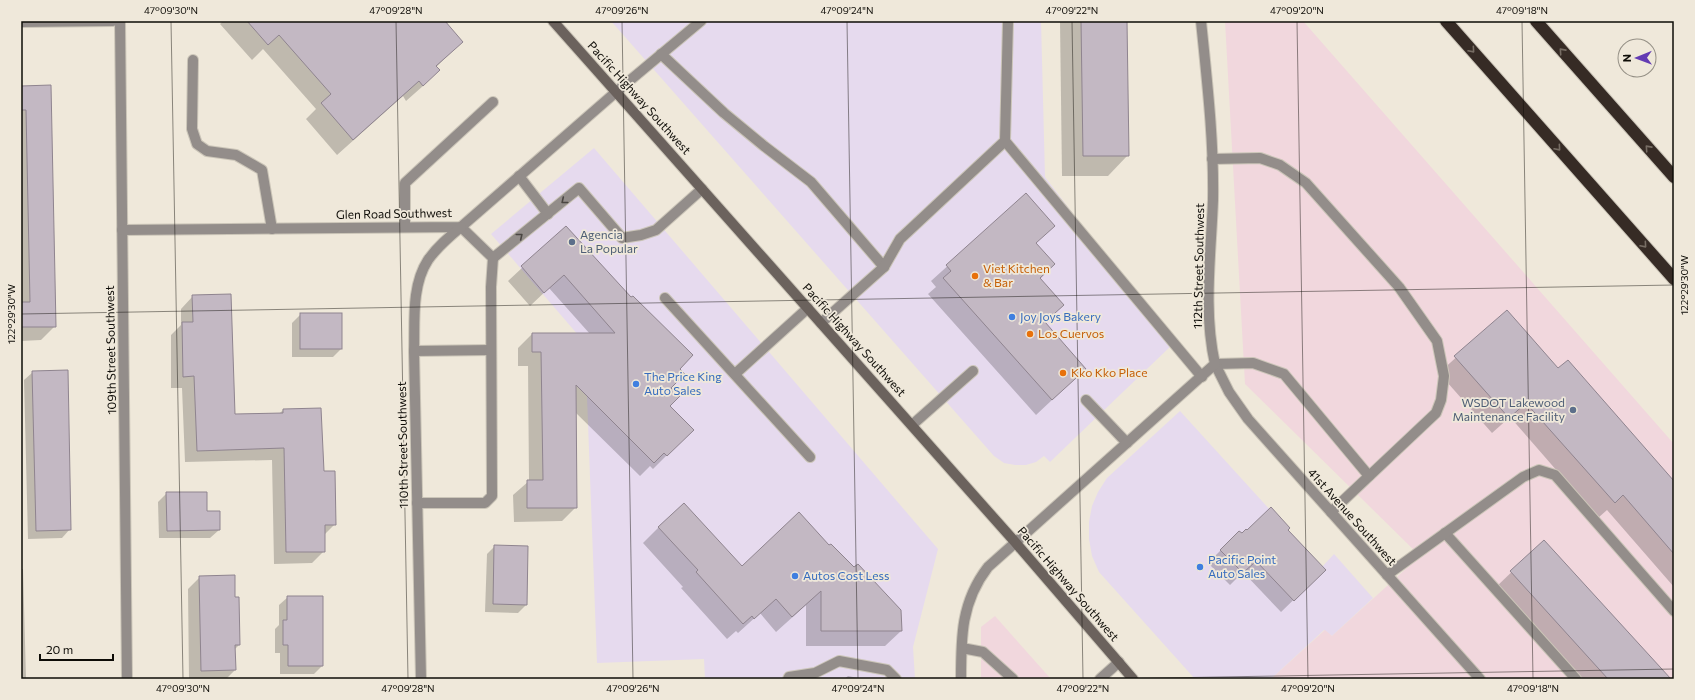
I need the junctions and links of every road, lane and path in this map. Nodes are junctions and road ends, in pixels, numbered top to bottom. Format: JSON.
{"nodes":[{"id":1,"x":113,"y":21,"type":"edge"},
{"id":2,"x":120,"y":21,"type":"edge"},
{"id":3,"x":553,"y":21,"type":"edge"},
{"id":4,"x":701,"y":21,"type":"edge"},
{"id":5,"x":1008,"y":21,"type":"edge"},
{"id":6,"x":1201,"y":21,"type":"edge"},
{"id":7,"x":1446,"y":21,"type":"edge"},
{"id":8,"x":1536,"y":21,"type":"edge"},
{"id":9,"x":21,"y":22,"type":"edge"},
{"id":10,"x":662,"y":54,"type":"junction"},
{"id":11,"x":193,"y":60,"type":"dead end"},
{"id":12,"x":616,"y":92,"type":"junction"},
{"id":13,"x":493,"y":102,"type":"dead end"},
{"id":14,"x":1005,"y":141,"type":"junction"},
{"id":15,"x":1212,"y":159,"type":"junction"},
{"id":16,"x":519,"y":176,"type":"junction"},
{"id":17,"x":1674,"y":178,"type":"edge"},
{"id":18,"x":702,"y":189,"type":"junction"},
{"id":19,"x":548,"y":214,"type":"junction"},
{"id":20,"x":405,"y":227,"type":"junction"},
{"id":21,"x":461,"y":227,"type":"junction"},
{"id":22,"x":272,"y":229,"type":"junction"},
{"id":23,"x":122,"y":230,"type":"junction"},
{"id":24,"x":493,"y":258,"type":"junction"},
{"id":25,"x":884,"y":267,"type":"junction"},
{"id":26,"x":1674,"y":279,"type":"edge"},
{"id":27,"x":665,"y":298,"type":"dead end"},
{"id":28,"x":808,"y":308,"type":"junction"},
{"id":29,"x":821,"y":323,"type":"junction"},
{"id":30,"x":491,"y":350,"type":"junction"},
{"id":31,"x":414,"y":351,"type":"junction"},
{"id":32,"x":1216,"y":364,"type":"junction"},
{"id":33,"x":973,"y":371,"type":"dead end"},
{"id":34,"x":735,"y":374,"type":"junction"},
{"id":35,"x":1202,"y":377,"type":"junction"},
{"id":36,"x":1086,"y":400,"type":"dead end"},
{"id":37,"x":912,"y":425,"type":"junction"},
{"id":38,"x":1126,"y":443,"type":"junction"},
{"id":39,"x":810,"y":457,"type":"dead end"},
{"id":40,"x":1369,"y":476,"type":"junction"},
{"id":41,"x":417,"y":503,"type":"junction"},
{"id":42,"x":1331,"y":512,"type":"junction"},
{"id":43,"x":1444,"y":533,"type":"junction"},
{"id":44,"x":1015,"y":542,"type":"junction"},
{"id":45,"x":1386,"y":575,"type":"junction"},
{"id":46,"x":1674,"y":611,"type":"edge"},
{"id":47,"x":962,"y":648,"type":"junction"},
{"id":48,"x":1119,"y":662,"type":"junction"},
{"id":49,"x":127,"y":679,"type":"edge"},
{"id":50,"x":421,"y":679,"type":"edge"},
{"id":51,"x":788,"y":679,"type":"edge"},
{"id":52,"x":896,"y":679,"type":"edge"},
{"id":53,"x":961,"y":679,"type":"edge"},
{"id":54,"x":1013,"y":679,"type":"edge"},
{"id":55,"x":1100,"y":679,"type":"edge"},
{"id":56,"x":1133,"y":679,"type":"edge"},
{"id":57,"x":1480,"y":679,"type":"edge"},
{"id":58,"x":1576,"y":679,"type":"edge"}],
"edges":[{"from":1,"to":9,"type":"street"},
{"from":2,"to":23,"type":"street","name":"109th Street Southwest"},
{"from":3,"to":12,"type":"main road","name":"Pacific Highway Southwest"},
{"from":4,"to":10,"type":"street","name":"Glen Road Southwest"},
{"from":5,"to":14,"type":"street"},
{"from":6,"to":15,"type":"street","name":"112th Street Southwest"},
{"from":7,"to":26,"type":"highway","one_way":true},
{"from":17,"to":8,"type":"highway","one_way":true},
{"from":10,"to":12,"type":"street","name":"Glen Road Southwest"},
{"from":10,"to":25,"type":"street"},
{"from":11,"to":22,"type":"street"},
{"from":12,"to":16,"type":"street","name":"Glen Road Southwest"},
{"from":12,"to":18,"type":"main road","name":"Pacific Highway Southwest"},
{"from":13,"to":20,"type":"street"},
{"from":14,"to":25,"type":"street"},
{"from":14,"to":35,"type":"street"},
{"from":15,"to":32,"type":"street","name":"112th Street Southwest"},
{"from":15,"to":40,"type":"street"},
{"from":16,"to":19,"type":"street"},
{"from":16,"to":21,"type":"street","name":"Glen Road Southwest"},
{"from":18,"to":19,"type":"street","one_way":true},
{"from":18,"to":28,"type":"main road","name":"Pacific Highway Southwest"},
{"from":24,"to":19,"type":"street","one_way":true},
{"from":20,"to":21,"type":"street","name":"Glen Road Southwest"},
{"from":20,"to":22,"type":"street","name":"Glen Road Southwest"},
{"from":21,"to":24,"type":"street"},
{"from":21,"to":31,"type":"street","name":"110th Street Southwest"},
{"from":22,"to":23,"type":"street","name":"Glen Road Southwest"},
{"from":23,"to":49,"type":"street","name":"109th Street Southwest"},
{"from":24,"to":30,"type":"street"},
{"from":25,"to":29,"type":"street"},
{"from":27,"to":34,"type":"street"},
{"from":28,"to":29,"type":"main road","name":"Pacific Highway Southwest"},
{"from":28,"to":34,"type":"street"},
{"from":29,"to":37,"type":"main road","name":"Pacific Highway Southwest"},
{"from":30,"to":31,"type":"street"},
{"from":30,"to":41,"type":"street"},
{"from":31,"to":41,"type":"street","name":"110th Street Southwest"},
{"from":32,"to":35,"type":"street"},
{"from":32,"to":40,"type":"street"},
{"from":32,"to":42,"type":"street","name":"41st Avenue Southwest"},
{"from":33,"to":37,"type":"street"},
{"from":34,"to":39,"type":"street"},
{"from":35,"to":38,"type":"street"},
{"from":36,"to":38,"type":"street"},
{"from":37,"to":44,"type":"main road","name":"Pacific Highway Southwest"},
{"from":38,"to":44,"type":"street"},
{"from":40,"to":42,"type":"street"},
{"from":41,"to":50,"type":"street","name":"110th Street Southwest"},
{"from":42,"to":45,"type":"street","name":"41st Avenue Southwest"},
{"from":43,"to":45,"type":"street"},
{"from":43,"to":46,"type":"street"},
{"from":43,"to":58,"type":"street"},
{"from":44,"to":47,"type":"street"},
{"from":44,"to":48,"type":"main road","name":"Pacific Highway Southwest"},
{"from":45,"to":57,"type":"street","name":"41st Avenue Southwest"},
{"from":47,"to":53,"type":"street"},
{"from":47,"to":54,"type":"street"},
{"from":48,"to":55,"type":"street"},
{"from":48,"to":56,"type":"main road","name":"Pacific Highway Southwest"},
{"from":51,"to":52,"type":"street"}]}
